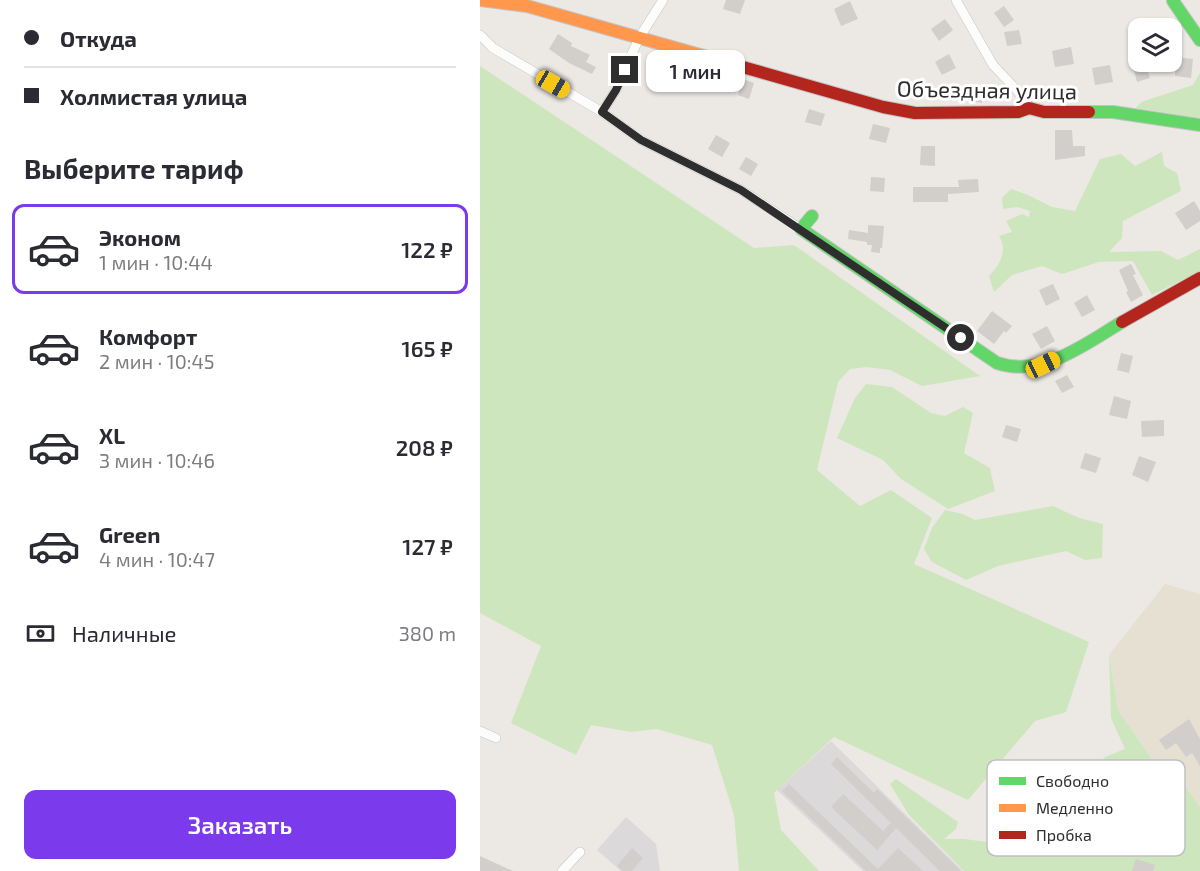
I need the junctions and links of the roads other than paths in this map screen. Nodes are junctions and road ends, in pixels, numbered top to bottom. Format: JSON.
{"nodes":[{"id":1,"x":480,"y":0,"type":"edge"},
{"id":2,"x":663,"y":0,"type":"edge"},
{"id":3,"x":956,"y":0,"type":"edge"},
{"id":4,"x":1173,"y":1,"type":"edge"},
{"id":5,"x":527,"y":3,"type":"edge"},
{"id":6,"x":480,"y":35,"type":"edge"},
{"id":7,"x":639,"y":38,"type":"junction"},
{"id":8,"x":1200,"y":40,"type":"edge"},
{"id":9,"x":1029,"y":108,"type":"junction"},
{"id":10,"x":602,"y":112,"type":"junction"},
{"id":11,"x":1200,"y":125,"type":"edge"},
{"id":12,"x":812,"y":216,"type":"dead end"},
{"id":13,"x":801,"y":229,"type":"junction"},
{"id":14,"x":1200,"y":278,"type":"edge"},
{"id":15,"x":480,"y":731,"type":"edge"},
{"id":16,"x":496,"y":738,"type":"dead end"},
{"id":17,"x":580,"y":852,"type":"dead end"},
{"id":18,"x":562,"y":871,"type":"edge"}],
"edges":[{"from":1,"to":5,"type":"street","name":"Объездная улица"},
{"from":2,"to":7,"type":"street"},
{"from":3,"to":9,"type":"street"},
{"from":4,"to":8,"type":"street"},
{"from":5,"to":7,"type":"street","name":"Объездная улица"},
{"from":6,"to":10,"type":"street"},
{"from":7,"to":9,"type":"street","name":"Объездная улица"},
{"from":7,"to":10,"type":"street"},
{"from":9,"to":11,"type":"street","name":"Объездная улица"},
{"from":10,"to":13,"type":"street"},
{"from":12,"to":13,"type":"street"},
{"from":13,"to":14,"type":"street"},
{"from":15,"to":16,"type":"street"},
{"from":17,"to":18,"type":"street"}]}
